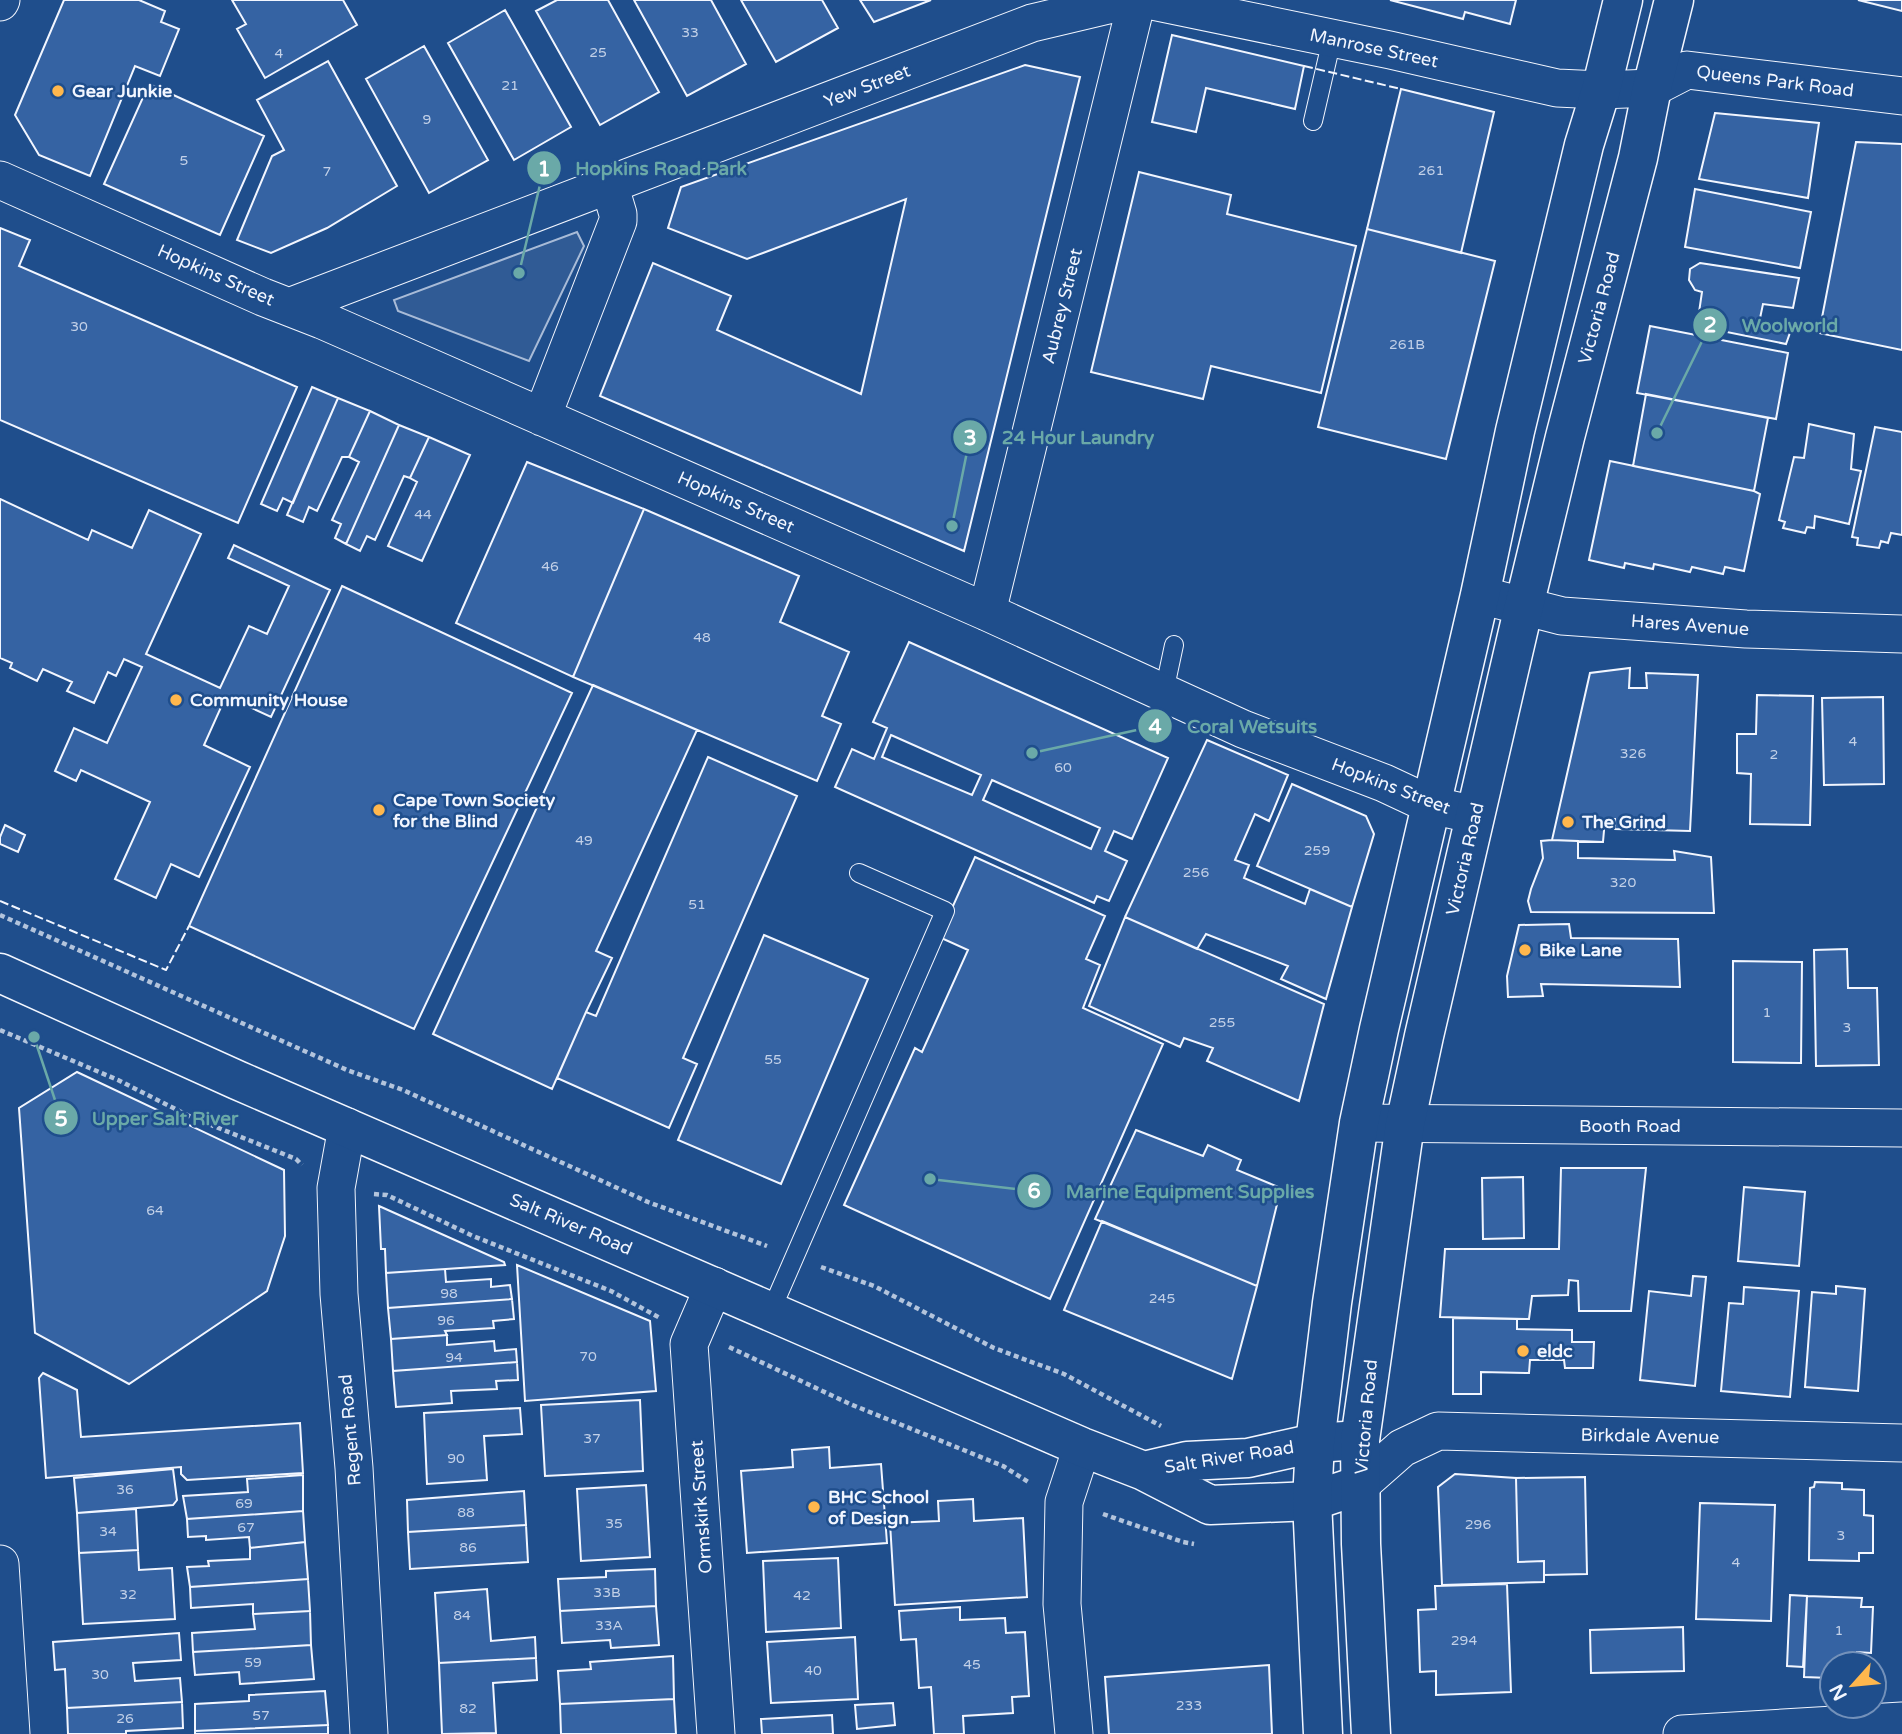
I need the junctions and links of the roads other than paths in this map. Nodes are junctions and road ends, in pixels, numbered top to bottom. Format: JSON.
{"nodes":[{"id":1,"x":1129,"y":0,"type":"edge"},
{"id":2,"x":1137,"y":0,"type":"edge"},
{"id":3,"x":1147,"y":0,"type":"edge"},
{"id":4,"x":1623,"y":0,"type":"edge"},
{"id":5,"x":1674,"y":0,"type":"edge"},
{"id":6,"x":1332,"y":39,"type":"junction"},
{"id":7,"x":1653,"y":88,"type":"junction"},
{"id":8,"x":1601,"y":90,"type":"junction"},
{"id":9,"x":1902,"y":96,"type":"edge"},
{"id":10,"x":1313,"y":121,"type":"dead end"},
{"id":11,"x":0,"y":180,"type":"edge"},
{"id":12,"x":609,"y":184,"type":"junction"},
{"id":13,"x":289,"y":307,"type":"junction"},
{"id":14,"x":542,"y":417,"type":"junction"},
{"id":15,"x":1480,"y":596,"type":"junction"},
{"id":16,"x":1524,"y":606,"type":"junction"},
{"id":17,"x":987,"y":612,"type":"junction"},
{"id":18,"x":1902,"y":634,"type":"edge"},
{"id":19,"x":1174,"y":645,"type":"dead end"},
{"id":20,"x":1164,"y":692,"type":"junction"},
{"id":21,"x":1431,"y":805,"type":"junction"},
{"id":22,"x":1475,"y":815,"type":"junction"},
{"id":23,"x":859,"y":873,"type":"dead end"},
{"id":24,"x":0,"y":973,"type":"edge"},
{"id":25,"x":1359,"y":1124,"type":"junction"},
{"id":26,"x":1405,"y":1124,"type":"junction"},
{"id":27,"x":347,"y":1127,"type":"junction"},
{"id":28,"x":1902,"y":1128,"type":"edge"},
{"id":29,"x":714,"y":1286,"type":"junction"},
{"id":30,"x":771,"y":1311,"type":"junction"},
{"id":31,"x":1360,"y":1440,"type":"junction"},
{"id":32,"x":1315,"y":1443,"type":"junction"},
{"id":33,"x":1902,"y":1443,"type":"edge"},
{"id":34,"x":1082,"y":1447,"type":"junction"},
{"id":35,"x":1402,"y":1448,"type":"junction"},
{"id":36,"x":1144,"y":1471,"type":"junction"},
{"id":37,"x":1360,"y":1485,"type":"junction"},
{"id":38,"x":1312,"y":1501,"type":"junction"},
{"id":39,"x":0,"y":1564,"type":"edge"},
{"id":40,"x":1902,"y":1721,"type":"edge"},
{"id":41,"x":10,"y":1734,"type":"edge"},
{"id":42,"x":369,"y":1734,"type":"edge"},
{"id":43,"x":716,"y":1734,"type":"edge"},
{"id":44,"x":1074,"y":1734,"type":"edge"},
{"id":45,"x":1323,"y":1734,"type":"edge"},
{"id":46,"x":1371,"y":1734,"type":"edge"},
{"id":47,"x":1682,"y":1734,"type":"edge"}],
"edges":[{"from":1,"to":12,"type":"street","name":"Yew Street"},
{"from":2,"to":17,"type":"street","name":"Aubrey Street"},
{"from":3,"to":6,"type":"street","name":"Manrose Street"},
{"from":4,"to":8,"type":"main road"},
{"from":5,"to":7,"type":"main road","name":"Victoria Road"},
{"from":6,"to":8,"type":"street","name":"Manrose Street"},
{"from":6,"to":10,"type":"lane"},
{"from":7,"to":8,"type":"street","name":"Manrose Street"},
{"from":7,"to":9,"type":"street","name":"Queens Park Road"},
{"from":7,"to":16,"type":"main road","name":"Victoria Road"},
{"from":8,"to":15,"type":"main road"},
{"from":11,"to":13,"type":"street","name":"Hopkins Street"},
{"from":12,"to":13,"type":"street","name":"Yew Street"},
{"from":12,"to":14,"type":"street"},
{"from":13,"to":14,"type":"street","name":"Hopkins Street"},
{"from":14,"to":17,"type":"street","name":"Hopkins Street"},
{"from":15,"to":16,"type":"street","name":"Hares Avenue"},
{"from":15,"to":21,"type":"main road"},
{"from":16,"to":18,"type":"street","name":"Hares Avenue"},
{"from":16,"to":22,"type":"main road","name":"Victoria Road"},
{"from":17,"to":20,"type":"street","name":"Hopkins Street"},
{"from":19,"to":20,"type":"lane"},
{"from":20,"to":21,"type":"street","name":"Hopkins Street"},
{"from":21,"to":22,"type":"street","name":"Hopkins Street"},
{"from":21,"to":25,"type":"main road"},
{"from":22,"to":26,"type":"main road","name":"Victoria Road"},
{"from":23,"to":30,"type":"lane"},
{"from":24,"to":27,"type":"main road","name":"Salt River Road"},
{"from":25,"to":26,"type":"street","name":"Booth Road"},
{"from":25,"to":32,"type":"main road"},
{"from":26,"to":28,"type":"street","name":"Booth Road"},
{"from":26,"to":31,"type":"main road","name":"Victoria Road"},
{"from":27,"to":29,"type":"main road","name":"Salt River Road"},
{"from":27,"to":42,"type":"street","name":"Regent Road"},
{"from":29,"to":30,"type":"main road","name":"Salt River Road"},
{"from":29,"to":43,"type":"street","name":"Ormskirk Street"},
{"from":30,"to":34,"type":"main road","name":"Salt River Road"},
{"from":31,"to":32,"type":"main road","name":"Salt River Road"},
{"from":31,"to":35,"type":"street"},
{"from":31,"to":37,"type":"main road","name":"Victoria Road"},
{"from":32,"to":36,"type":"main road","name":"Salt River Road"},
{"from":32,"to":38,"type":"main road"},
{"from":33,"to":35,"type":"street","name":"Birkdale Avenue"},
{"from":34,"to":36,"type":"main road","name":"Salt River Road"},
{"from":34,"to":44,"type":"street"},
{"from":35,"to":37,"type":"street","name":"Birkdale Avenue"},
{"from":36,"to":38,"type":"main road","name":"Salt River Road"},
{"from":37,"to":38,"type":"main road","name":"Salt River Road"},
{"from":37,"to":46,"type":"main road","name":"Victoria Road"},
{"from":38,"to":45,"type":"main road"},
{"from":39,"to":41,"type":"street"},
{"from":40,"to":47,"type":"street"}]}
